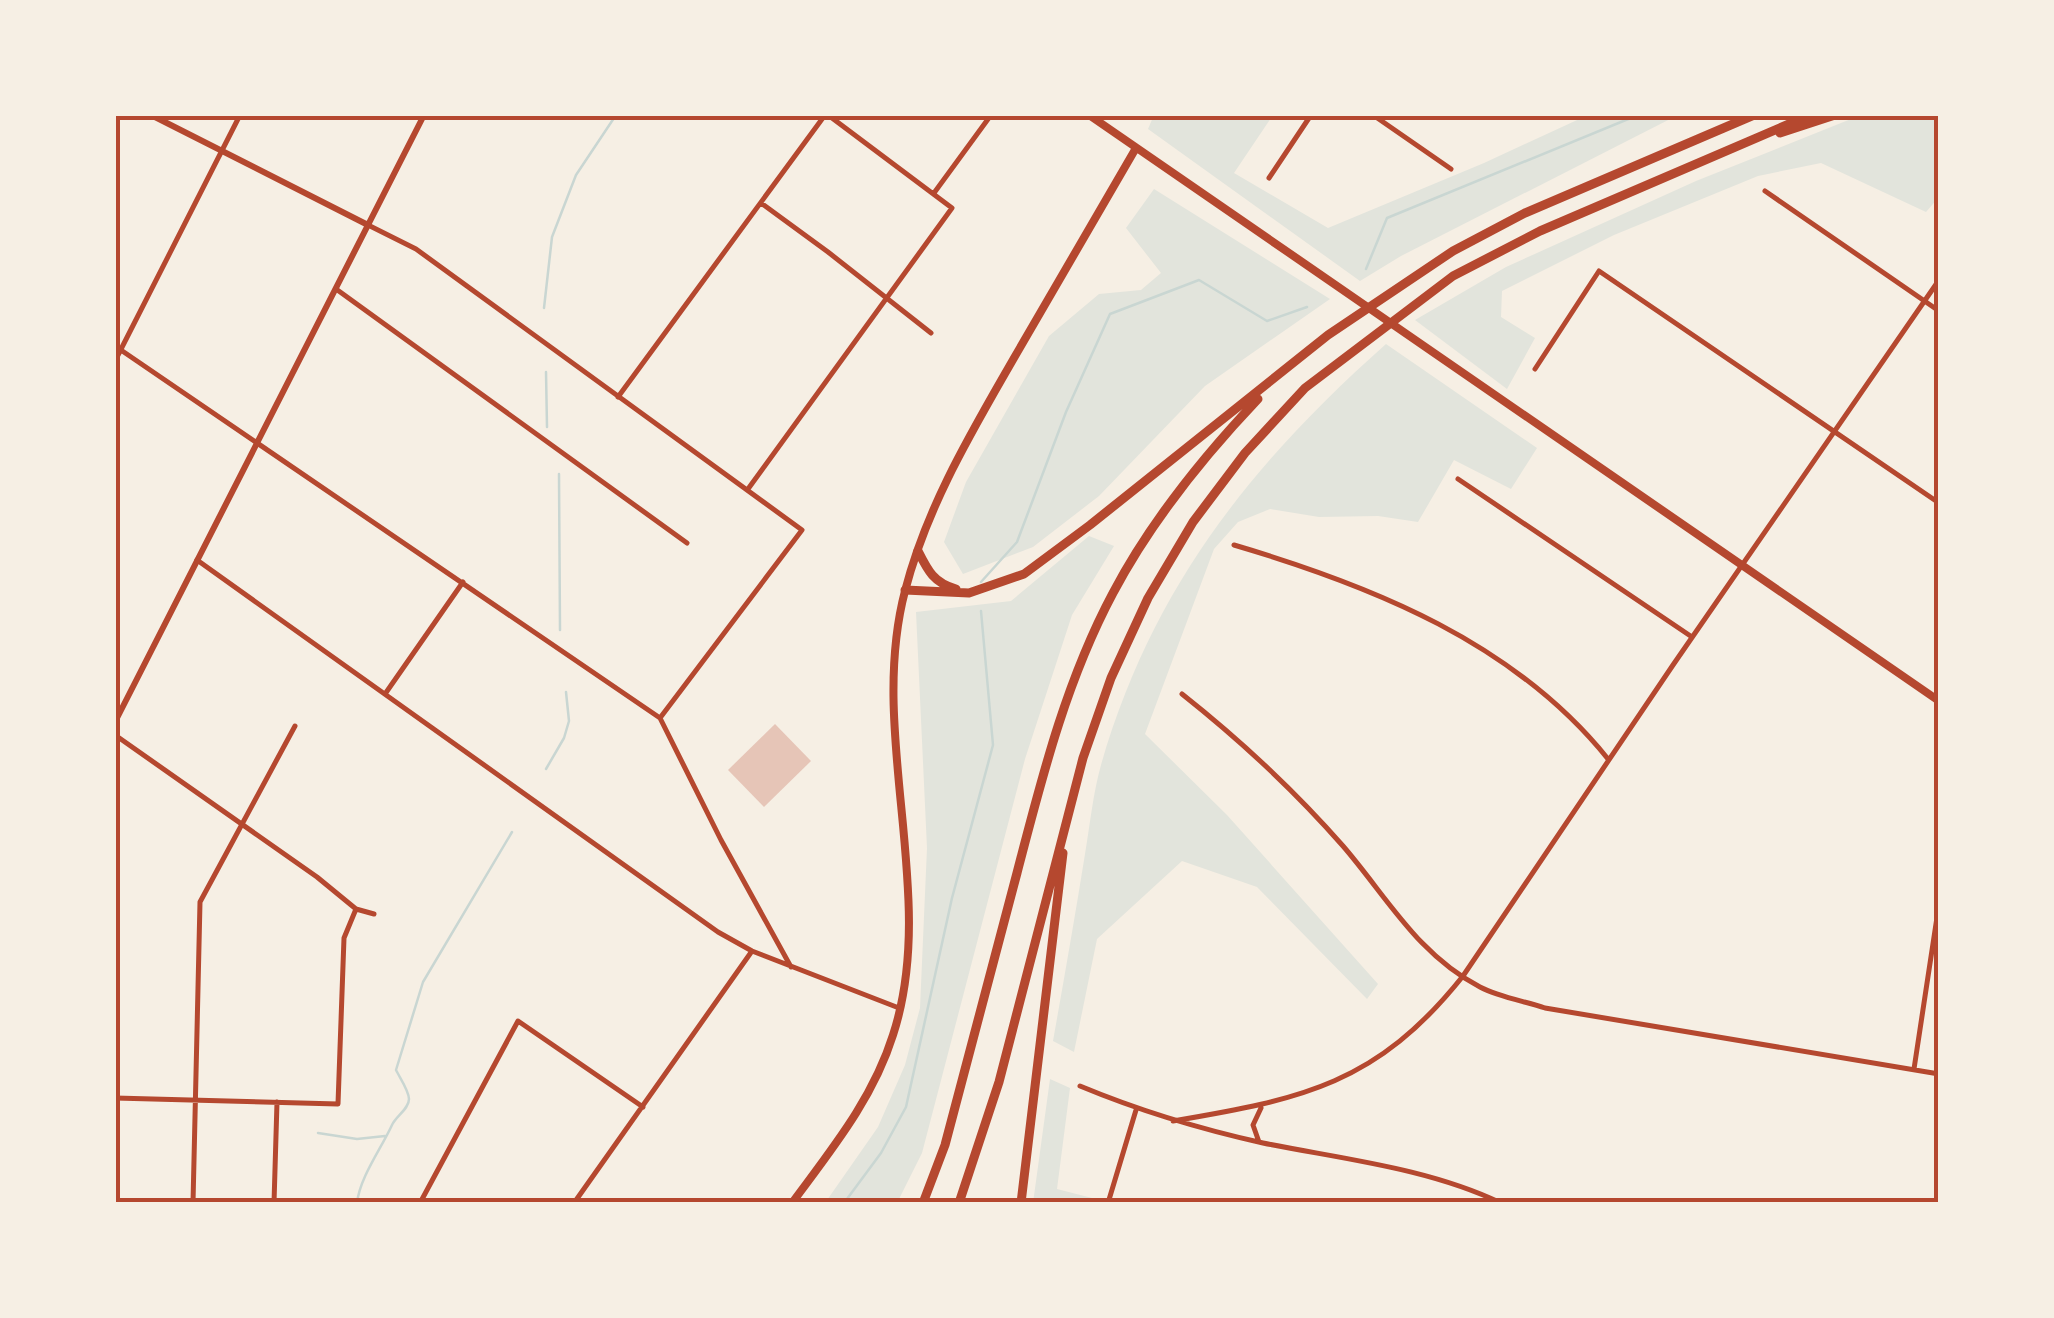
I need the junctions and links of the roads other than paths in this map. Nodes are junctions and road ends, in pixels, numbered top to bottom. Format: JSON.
{"nodes":[{"id":1,"x":151,"y":115,"type":"edge"},
{"id":2,"x":240,"y":115,"type":"edge"},
{"id":3,"x":424,"y":115,"type":"edge"},
{"id":4,"x":826,"y":115,"type":"edge"},
{"id":5,"x":990,"y":115,"type":"edge"},
{"id":6,"x":1090,"y":115,"type":"edge"},
{"id":7,"x":1312,"y":115,"type":"edge"},
{"id":8,"x":1373,"y":115,"type":"edge"},
{"id":9,"x":1754,"y":115,"type":"edge"},
{"id":10,"x":1810,"y":115,"type":"edge"},
{"id":11,"x":1836,"y":115,"type":"edge"},
{"id":12,"x":1744,"y":143,"type":"junction"},
{"id":13,"x":1136,"y":148,"type":"junction"},
{"id":14,"x":222,"y":151,"type":"junction"},
{"id":15,"x":1451,"y":169,"type":"dead end"},
{"id":16,"x":1269,"y":178,"type":"dead end"},
{"id":17,"x":1765,"y":192,"type":"dead end"},
{"id":18,"x":934,"y":193,"type":"junction"},
{"id":19,"x":761,"y":204,"type":"junction"},
{"id":20,"x":368,"y":225,"type":"junction"},
{"id":21,"x":1939,"y":280,"type":"edge"},
{"id":22,"x":336,"y":289,"type":"junction"},
{"id":23,"x":887,"y":300,"type":"junction"},
{"id":24,"x":1924,"y":301,"type":"junction"},
{"id":25,"x":1939,"y":311,"type":"edge"},
{"id":26,"x":931,"y":333,"type":"dead end"},
{"id":27,"x":118,"y":348,"type":"edge"},
{"id":28,"x":115,"y":361,"type":"edge"},
{"id":29,"x":1535,"y":369,"type":"dead end"},
{"id":30,"x":1281,"y":375,"type":"junction"},
{"id":31,"x":618,"y":397,"type":"junction"},
{"id":32,"x":1834,"y":431,"type":"junction"},
{"id":33,"x":258,"y":443,"type":"junction"},
{"id":34,"x":1458,"y":479,"type":"dead end"},
{"id":35,"x":747,"y":490,"type":"junction"},
{"id":36,"x":1939,"y":503,"type":"edge"},
{"id":37,"x":687,"y":543,"type":"dead end"},
{"id":38,"x":1234,"y":546,"type":"dead end"},
{"id":39,"x":918,"y":551,"type":"junction"},
{"id":40,"x":197,"y":560,"type":"junction"},
{"id":41,"x":1742,"y":566,"type":"junction"},
{"id":42,"x":463,"y":582,"type":"junction"},
{"id":43,"x":905,"y":590,"type":"junction"},
{"id":44,"x":968,"y":593,"type":"junction"},
{"id":45,"x":1692,"y":637,"type":"junction"},
{"id":46,"x":1182,"y":694,"type":"dead end"},
{"id":47,"x":385,"y":695,"type":"junction"},
{"id":48,"x":1939,"y":701,"type":"edge"},
{"id":49,"x":116,"y":718,"type":"edge"},
{"id":50,"x":660,"y":718,"type":"junction"},
{"id":51,"x":295,"y":726,"type":"dead end"},
{"id":52,"x":115,"y":734,"type":"edge"},
{"id":53,"x":1608,"y":760,"type":"junction"},
{"id":54,"x":1068,"y":816,"type":"junction"},
{"id":55,"x":242,"y":823,"type":"junction"},
{"id":56,"x":1939,"y":904,"type":"edge"},
{"id":57,"x":356,"y":909,"type":"junction"},
{"id":58,"x":1938,"y":912,"type":"edge"},
{"id":59,"x":374,"y":914,"type":"dead end"},
{"id":60,"x":752,"y":951,"type":"junction"},
{"id":61,"x":791,"y":967,"type":"junction"},
{"id":62,"x":1463,"y":976,"type":"junction"},
{"id":63,"x":900,"y":1008,"type":"junction"},
{"id":64,"x":1914,"y":1069,"type":"junction"},
{"id":65,"x":1939,"y":1074,"type":"edge"},
{"id":66,"x":1080,"y":1086,"type":"dead end"},
{"id":67,"x":115,"y":1098,"type":"edge"},
{"id":68,"x":196,"y":1100,"type":"junction"},
{"id":69,"x":277,"y":1102,"type":"junction"},
{"id":70,"x":1262,"y":1106,"type":"junction"},
{"id":71,"x":643,"y":1108,"type":"junction"},
{"id":72,"x":1136,"y":1110,"type":"junction"},
{"id":73,"x":1173,"y":1121,"type":"junction"},
{"id":74,"x":1259,"y":1142,"type":"junction"},
{"id":75,"x":193,"y":1203,"type":"edge"},
{"id":76,"x":274,"y":1203,"type":"edge"},
{"id":77,"x":420,"y":1203,"type":"edge"},
{"id":78,"x":574,"y":1203,"type":"edge"},
{"id":79,"x":792,"y":1203,"type":"edge"},
{"id":80,"x":923,"y":1203,"type":"edge"},
{"id":81,"x":959,"y":1203,"type":"edge"},
{"id":82,"x":1020,"y":1203,"type":"edge"},
{"id":83,"x":1108,"y":1203,"type":"edge"},
{"id":84,"x":1502,"y":1203,"type":"edge"}],
"edges":[{"from":1,"to":14,"type":"street"},
{"from":2,"to":14,"type":"street"},
{"from":3,"to":20,"type":"street"},
{"from":4,"to":18,"type":"street"},
{"from":4,"to":19,"type":"street"},
{"from":5,"to":18,"type":"street"},
{"from":6,"to":13,"type":"main road"},
{"from":7,"to":16,"type":"street"},
{"from":8,"to":15,"type":"street"},
{"from":9,"to":30,"type":"highway"},
{"from":10,"to":12,"type":"highway"},
{"from":11,"to":12,"type":"highway"},
{"from":12,"to":54,"type":"highway"},
{"from":13,"to":39,"type":"main road"},
{"from":13,"to":41,"type":"main road"},
{"from":14,"to":20,"type":"street"},
{"from":14,"to":27,"type":"street"},
{"from":17,"to":24,"type":"street"},
{"from":18,"to":23,"type":"street"},
{"from":19,"to":23,"type":"street"},
{"from":19,"to":31,"type":"street"},
{"from":20,"to":22,"type":"street"},
{"from":20,"to":31,"type":"street"},
{"from":21,"to":24,"type":"street"},
{"from":22,"to":33,"type":"street"},
{"from":22,"to":37,"type":"street"},
{"from":23,"to":26,"type":"street"},
{"from":23,"to":35,"type":"street"},
{"from":24,"to":25,"type":"street"},
{"from":24,"to":32,"type":"street"},
{"from":27,"to":28,"type":"street"},
{"from":27,"to":33,"type":"street"},
{"from":29,"to":32,"type":"street"},
{"from":30,"to":44,"type":"highway"},
{"from":30,"to":80,"type":"highway"},
{"from":31,"to":35,"type":"street"},
{"from":32,"to":36,"type":"street"},
{"from":32,"to":41,"type":"street"},
{"from":33,"to":40,"type":"street"},
{"from":33,"to":42,"type":"street"},
{"from":34,"to":45,"type":"street"},
{"from":35,"to":50,"type":"street"},
{"from":38,"to":53,"type":"street"},
{"from":39,"to":43,"type":"main road"},
{"from":39,"to":44,"type":"highway"},
{"from":40,"to":47,"type":"street"},
{"from":40,"to":49,"type":"street"},
{"from":41,"to":45,"type":"street"},
{"from":41,"to":48,"type":"main road"},
{"from":42,"to":47,"type":"street"},
{"from":42,"to":50,"type":"street"},
{"from":43,"to":44,"type":"highway"},
{"from":43,"to":63,"type":"main road"},
{"from":45,"to":53,"type":"street"},
{"from":46,"to":62,"type":"street"},
{"from":47,"to":60,"type":"street"},
{"from":50,"to":61,"type":"street"},
{"from":51,"to":55,"type":"street"},
{"from":52,"to":55,"type":"street"},
{"from":53,"to":62,"type":"street"},
{"from":54,"to":81,"type":"highway"},
{"from":54,"to":82,"type":"highway"},
{"from":55,"to":57,"type":"street"},
{"from":55,"to":68,"type":"street"},
{"from":56,"to":58,"type":"street"},
{"from":57,"to":59,"type":"street"},
{"from":57,"to":69,"type":"street"},
{"from":58,"to":64,"type":"street"},
{"from":60,"to":61,"type":"street"},
{"from":60,"to":71,"type":"street"},
{"from":61,"to":63,"type":"street"},
{"from":62,"to":64,"type":"street"},
{"from":62,"to":70,"type":"street"},
{"from":63,"to":79,"type":"main road"},
{"from":64,"to":65,"type":"street"},
{"from":66,"to":72,"type":"street"},
{"from":67,"to":68,"type":"street"},
{"from":68,"to":69,"type":"street"},
{"from":68,"to":75,"type":"street"},
{"from":69,"to":76,"type":"street"},
{"from":70,"to":73,"type":"street"},
{"from":70,"to":74,"type":"street"},
{"from":71,"to":77,"type":"street"},
{"from":71,"to":78,"type":"street"},
{"from":72,"to":73,"type":"street"},
{"from":72,"to":83,"type":"street"},
{"from":73,"to":74,"type":"street"},
{"from":74,"to":84,"type":"street"}]}
